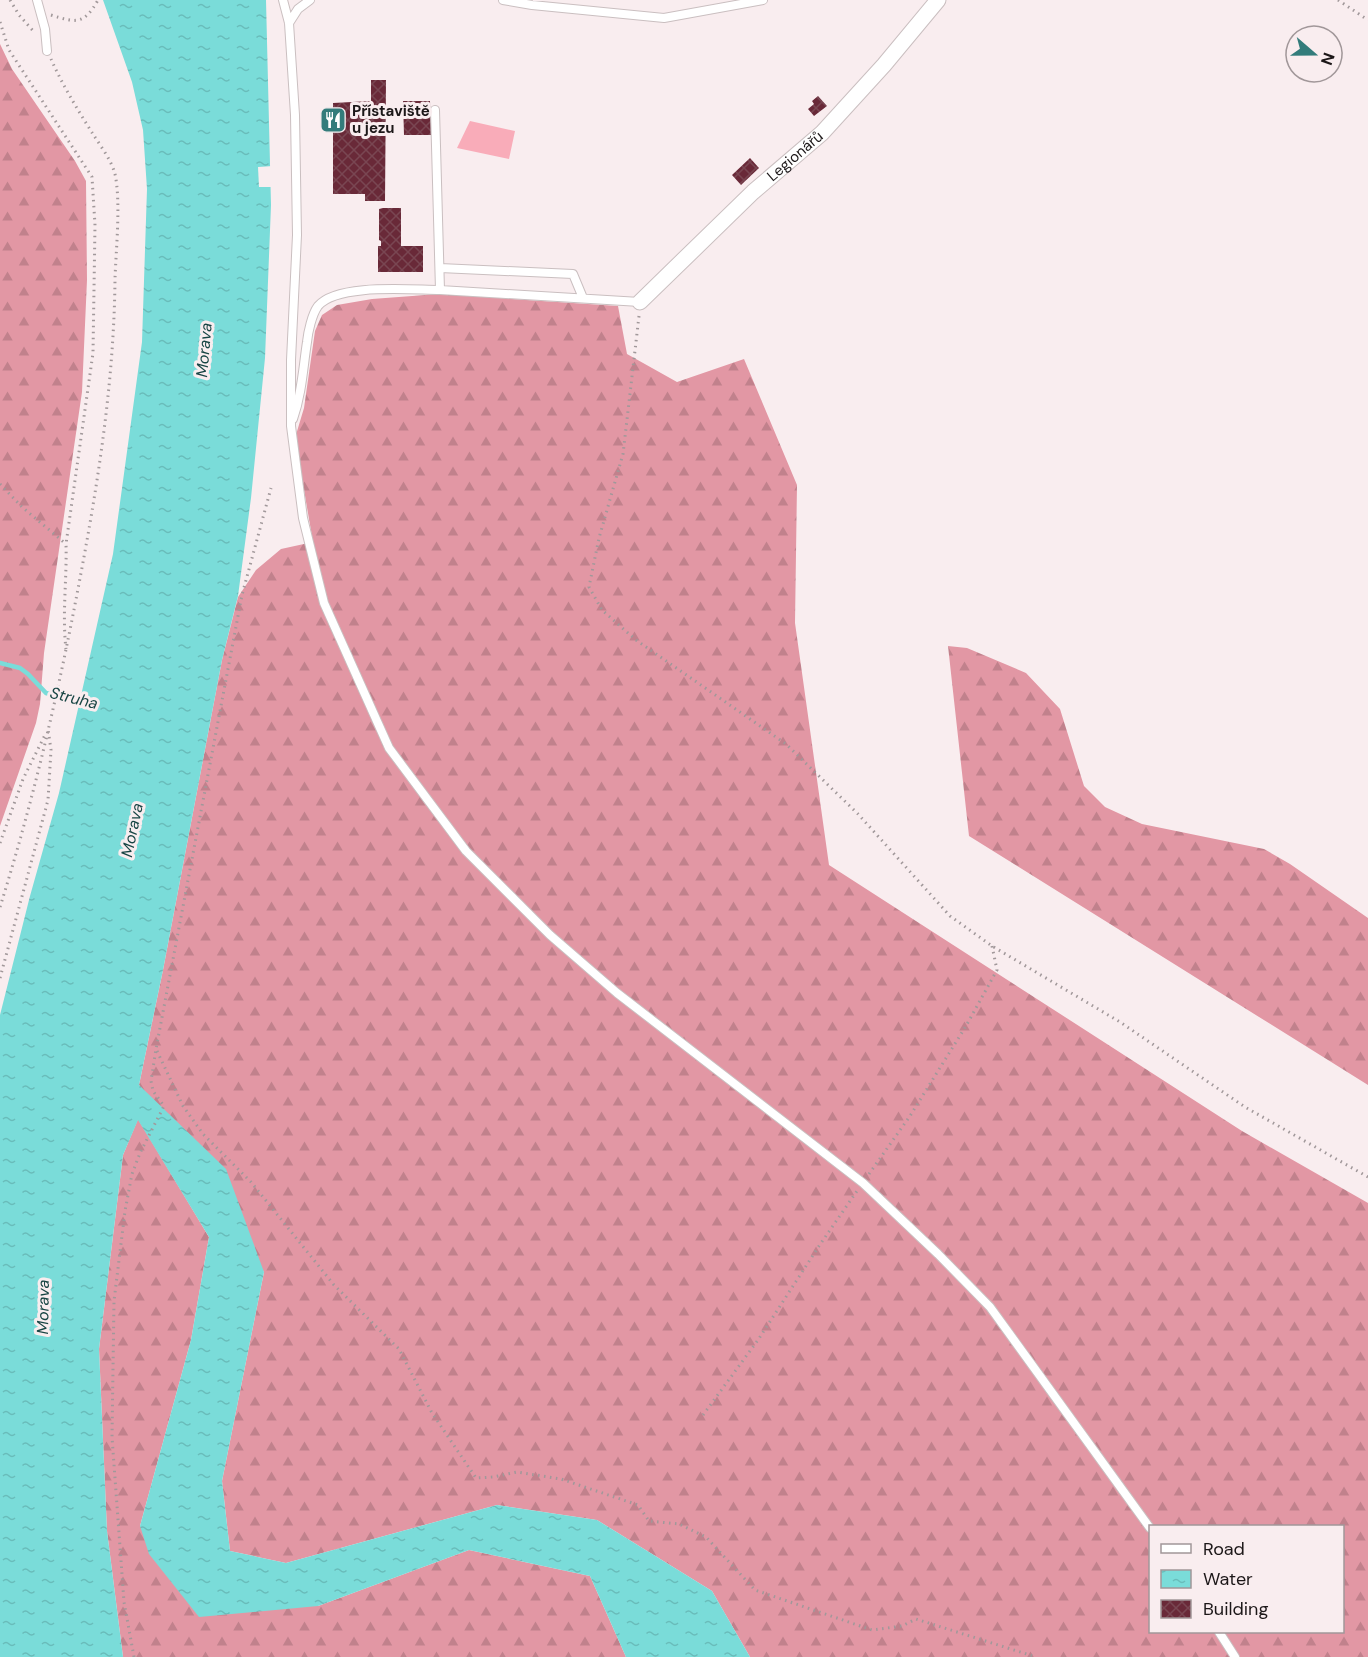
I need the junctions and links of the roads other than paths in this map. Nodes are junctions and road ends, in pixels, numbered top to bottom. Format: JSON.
{"nodes":[{"id":1,"x":37,"y":0,"type":"edge"},
{"id":2,"x":283,"y":0,"type":"edge"},
{"id":3,"x":310,"y":0,"type":"edge"},
{"id":4,"x":503,"y":0,"type":"edge"},
{"id":5,"x":763,"y":0,"type":"edge"},
{"id":6,"x":938,"y":0,"type":"edge"},
{"id":7,"x":289,"y":23,"type":"junction"},
{"id":8,"x":47,"y":51,"type":"road end"},
{"id":9,"x":435,"y":110,"type":"dead end"},
{"id":10,"x":440,"y":268,"type":"junction"},
{"id":11,"x":440,"y":290,"type":"junction"},
{"id":12,"x":583,"y":298,"type":"junction"},
{"id":13,"x":640,"y":302,"type":"joint"},
{"id":14,"x":291,"y":426,"type":"junction"},
{"id":15,"x":1149,"y":1527,"type":"edge"},
{"id":16,"x":1220,"y":1633,"type":"edge"},
{"id":17,"x":1235,"y":1657,"type":"edge"}],
"edges":[{"from":1,"to":8,"type":"lane"},
{"from":2,"to":7,"type":"lane"},
{"from":3,"to":7,"type":"lane"},
{"from":4,"to":5,"type":"lane"},
{"from":6,"to":13,"type":"street","name":"Legionářů"},
{"from":7,"to":14,"type":"lane"},
{"from":9,"to":10,"type":"lane"},
{"from":10,"to":11,"type":"lane"},
{"from":10,"to":12,"type":"lane"},
{"from":11,"to":12,"type":"lane"},
{"from":11,"to":14,"type":"lane"},
{"from":12,"to":13,"type":"lane"},
{"from":14,"to":15,"type":"lane"},
{"from":16,"to":17,"type":"lane"}]}
